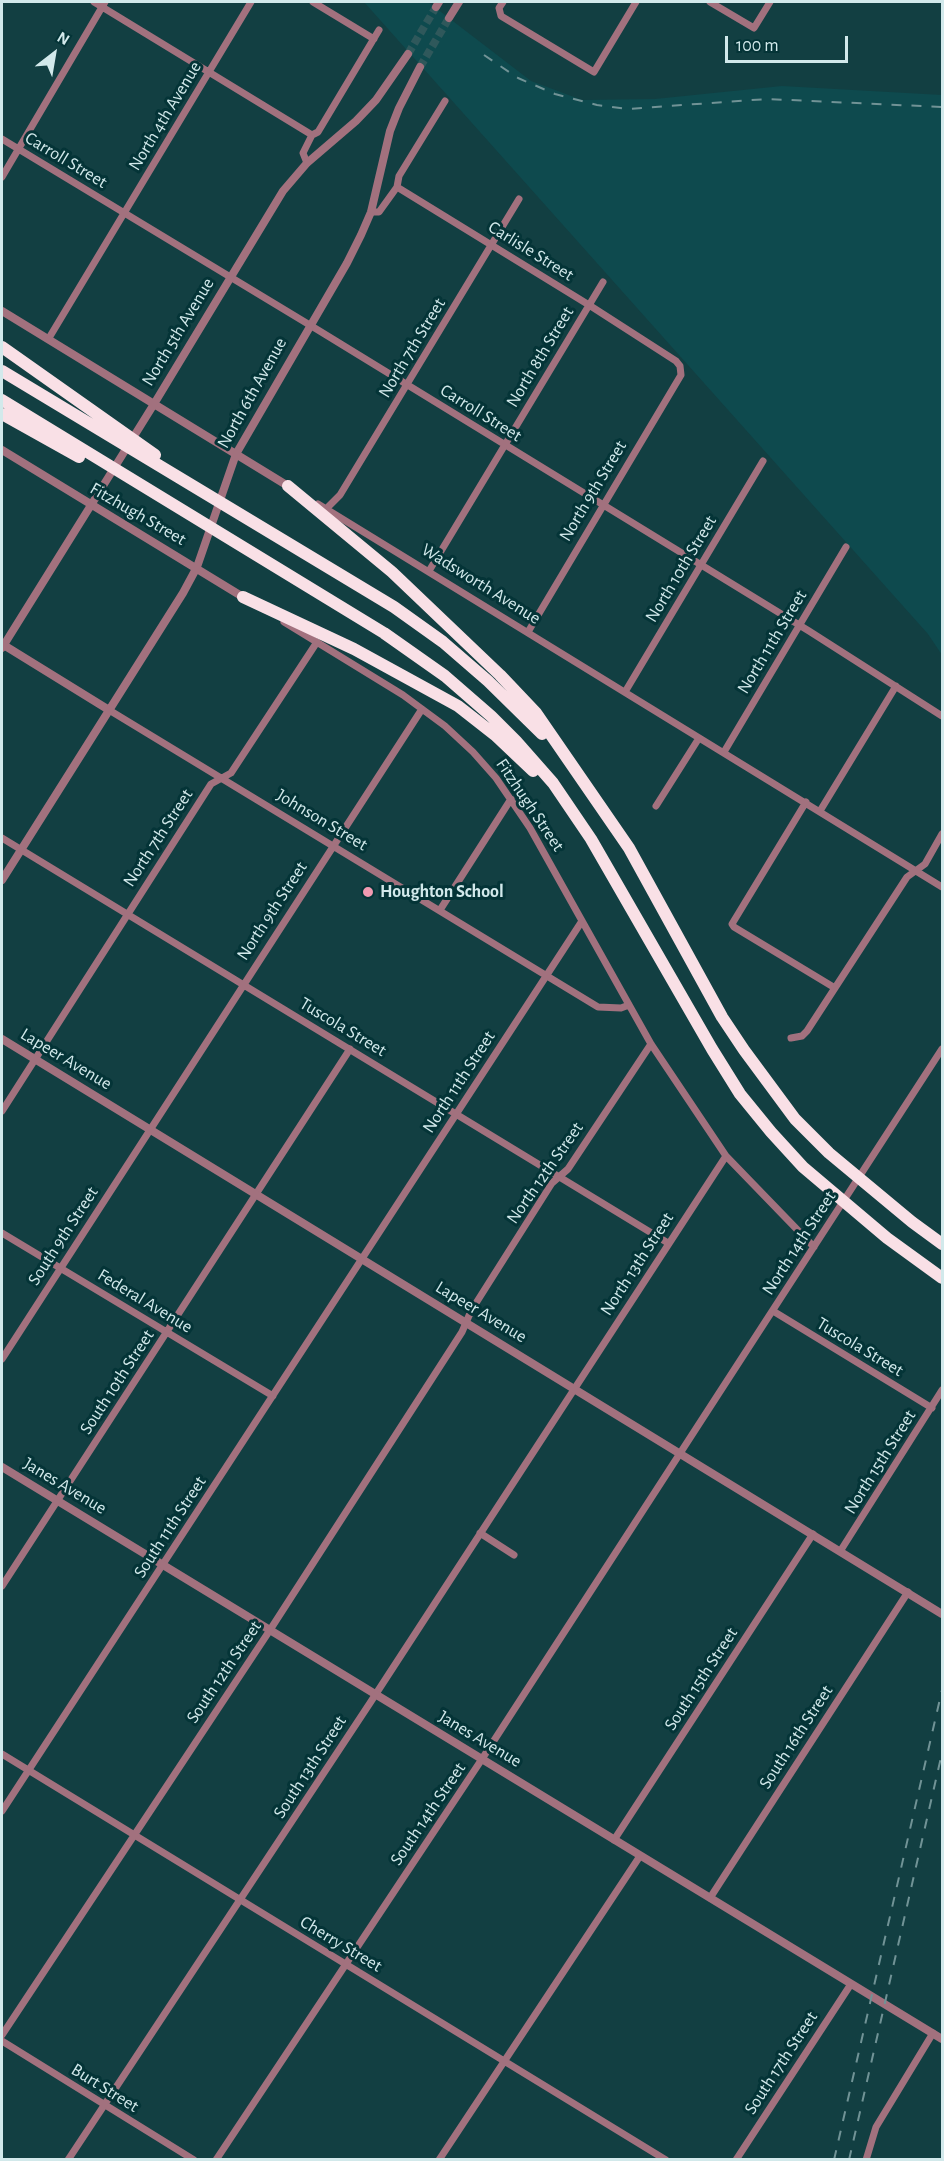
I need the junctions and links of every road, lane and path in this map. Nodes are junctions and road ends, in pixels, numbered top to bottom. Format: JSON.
{"nodes":[{"id":1,"x":94,"y":2,"type":"edge"},
{"id":2,"x":251,"y":2,"type":"edge"},
{"id":3,"x":313,"y":2,"type":"edge"},
{"id":4,"x":459,"y":2,"type":"edge"},
{"id":5,"x":503,"y":2,"type":"edge"},
{"id":6,"x":636,"y":2,"type":"edge"},
{"id":7,"x":710,"y":2,"type":"edge"},
{"id":8,"x":770,"y":2,"type":"edge"},
{"id":9,"x":104,"y":4,"type":"edge"},
{"id":10,"x":449,"y":18,"type":"tunnel mouth"},
{"id":11,"x":380,"y":30,"type":"dead end"},
{"id":12,"x":374,"y":39,"type":"junction"},
{"id":13,"x":408,"y":54,"type":"tunnel mouth"},
{"id":14,"x":420,"y":67,"type":"tunnel mouth"},
{"id":15,"x":208,"y":71,"type":"junction"},
{"id":16,"x":445,"y":101,"type":"dead end"},
{"id":17,"x":312,"y":135,"type":"junction"},
{"id":18,"x":2,"y":139,"type":"edge"},
{"id":19,"x":18,"y":149,"type":"junction"},
{"id":20,"x":307,"y":163,"type":"junction"},
{"id":21,"x":2,"y":177,"type":"edge"},
{"id":22,"x":397,"y":187,"type":"junction"},
{"id":23,"x":519,"y":198,"type":"dead end"},
{"id":24,"x":371,"y":212,"type":"junction"},
{"id":25,"x":124,"y":213,"type":"junction"},
{"id":26,"x":491,"y":244,"type":"junction"},
{"id":27,"x":230,"y":277,"type":"junction"},
{"id":28,"x":603,"y":282,"type":"dead end"},
{"id":29,"x":589,"y":304,"type":"junction"},
{"id":30,"x":2,"y":311,"type":"edge"},
{"id":31,"x":309,"y":325,"type":"junction"},
{"id":32,"x":49,"y":338,"type":"junction"},
{"id":33,"x":2,"y":347,"type":"edge"},
{"id":34,"x":680,"y":366,"type":"joint"},
{"id":35,"x":2,"y":371,"type":"edge"},
{"id":36,"x":408,"y":385,"type":"junction"},
{"id":37,"x":2,"y":400,"type":"edge"},
{"id":38,"x":154,"y":404,"type":"junction"},
{"id":39,"x":2,"y":414,"type":"edge"},
{"id":40,"x":107,"y":428,"type":"junction"},
{"id":41,"x":505,"y":446,"type":"junction"},
{"id":42,"x":2,"y":450,"type":"edge"},
{"id":43,"x":236,"y":454,"type":"junction"},
{"id":44,"x":88,"y":457,"type":"junction"},
{"id":45,"x":763,"y":461,"type":"dead end"},
{"id":46,"x":288,"y":486,"type":"junction"},
{"id":47,"x":92,"y":505,"type":"junction"},
{"id":48,"x":602,"y":505,"type":"junction"},
{"id":49,"x":326,"y":509,"type":"junction"},
{"id":50,"x":846,"y":547,"type":"dead end"},
{"id":51,"x":700,"y":565,"type":"junction"},
{"id":52,"x":196,"y":567,"type":"junction"},
{"id":53,"x":429,"y":571,"type":"junction"},
{"id":54,"x":243,"y":597,"type":"junction"},
{"id":55,"x":799,"y":625,"type":"junction"},
{"id":56,"x":528,"y":632,"type":"junction"},
{"id":57,"x":317,"y":642,"type":"junction"},
{"id":58,"x":2,"y":646,"type":"edge"},
{"id":59,"x":896,"y":686,"type":"junction"},
{"id":60,"x":625,"y":692,"type":"junction"},
{"id":61,"x":422,"y":709,"type":"junction"},
{"id":62,"x":109,"y":710,"type":"junction"},
{"id":63,"x":942,"y":716,"type":"edge"},
{"id":64,"x":699,"y":738,"type":"junction"},
{"id":65,"x":724,"y":752,"type":"junction"},
{"id":66,"x":571,"y":766,"type":"junction"},
{"id":67,"x":221,"y":778,"type":"junction"},
{"id":68,"x":511,"y":799,"type":"junction"},
{"id":69,"x":806,"y":802,"type":"junction"},
{"id":70,"x":567,"y":804,"type":"junction"},
{"id":71,"x":656,"y":806,"type":"dead end"},
{"id":72,"x":820,"y":811,"type":"junction"},
{"id":73,"x":942,"y":834,"type":"edge"},
{"id":74,"x":2,"y":838,"type":"edge"},
{"id":75,"x":332,"y":846,"type":"junction"},
{"id":76,"x":21,"y":849,"type":"junction"},
{"id":77,"x":917,"y":871,"type":"junction"},
{"id":78,"x":2,"y":880,"type":"edge"},
{"id":79,"x":942,"y":887,"type":"edge"},
{"id":80,"x":440,"y":910,"type":"junction"},
{"id":81,"x":127,"y":914,"type":"junction"},
{"id":82,"x":582,"y":921,"type":"junction"},
{"id":83,"x":546,"y":975,"type":"junction"},
{"id":84,"x":243,"y":984,"type":"junction"},
{"id":85,"x":835,"y":988,"type":"junction"},
{"id":86,"x":629,"y":1005,"type":"junction"},
{"id":87,"x":791,"y":1038,"type":"dead end"},
{"id":88,"x":2,"y":1039,"type":"edge"},
{"id":89,"x":651,"y":1044,"type":"junction"},
{"id":90,"x":350,"y":1049,"type":"junction"},
{"id":91,"x":942,"y":1049,"type":"edge"},
{"id":92,"x":36,"y":1059,"type":"junction"},
{"id":93,"x":2,"y":1112,"type":"edge"},
{"id":94,"x":456,"y":1113,"type":"junction"},
{"id":95,"x":150,"y":1130,"type":"junction"},
{"id":96,"x":726,"y":1156,"type":"junction"},
{"id":97,"x":560,"y":1177,"type":"junction"},
{"id":98,"x":257,"y":1195,"type":"junction"},
{"id":99,"x":2,"y":1233,"type":"edge"},
{"id":100,"x":668,"y":1243,"type":"junction"},
{"id":101,"x":942,"y":1244,"type":"edge"},
{"id":102,"x":814,"y":1247,"type":"junction"},
{"id":103,"x":362,"y":1259,"type":"junction"},
{"id":104,"x":60,"y":1268,"type":"junction"},
{"id":105,"x":942,"y":1278,"type":"edge"},
{"id":106,"x":773,"y":1311,"type":"junction"},
{"id":107,"x":465,"y":1322,"type":"junction"},
{"id":108,"x":167,"y":1332,"type":"junction"},
{"id":109,"x":2,"y":1359,"type":"edge"},
{"id":110,"x":574,"y":1388,"type":"junction"},
{"id":111,"x":942,"y":1390,"type":"edge"},
{"id":112,"x":273,"y":1396,"type":"junction"},
{"id":113,"x":932,"y":1408,"type":"junction"},
{"id":114,"x":680,"y":1452,"type":"junction"},
{"id":115,"x":2,"y":1467,"type":"edge"},
{"id":116,"x":58,"y":1500,"type":"junction"},
{"id":117,"x":480,"y":1533,"type":"junction"},
{"id":118,"x":813,"y":1534,"type":"junction"},
{"id":119,"x":841,"y":1550,"type":"junction"},
{"id":120,"x":514,"y":1555,"type":"dead end"},
{"id":121,"x":163,"y":1565,"type":"junction"},
{"id":122,"x":2,"y":1586,"type":"edge"},
{"id":123,"x":908,"y":1592,"type":"junction"},
{"id":124,"x":942,"y":1614,"type":"edge"},
{"id":125,"x":270,"y":1630,"type":"junction"},
{"id":126,"x":375,"y":1694,"type":"junction"},
{"id":127,"x":2,"y":1754,"type":"edge"},
{"id":128,"x":482,"y":1760,"type":"junction"},
{"id":129,"x":29,"y":1770,"type":"junction"},
{"id":130,"x":2,"y":1811,"type":"edge"},
{"id":131,"x":134,"y":1835,"type":"junction"},
{"id":132,"x":614,"y":1840,"type":"junction"},
{"id":133,"x":640,"y":1856,"type":"junction"},
{"id":134,"x":710,"y":1898,"type":"junction"},
{"id":135,"x":240,"y":1900,"type":"junction"},
{"id":136,"x":346,"y":1965,"type":"junction"},
{"id":137,"x":851,"y":1984,"type":"junction"},
{"id":138,"x":933,"y":2033,"type":"junction"},
{"id":139,"x":2,"y":2035,"type":"edge"},
{"id":140,"x":942,"y":2039,"type":"edge"},
{"id":141,"x":2,"y":2041,"type":"edge"},
{"id":142,"x":505,"y":2061,"type":"junction"},
{"id":143,"x":104,"y":2106,"type":"junction"},
{"id":144,"x":68,"y":2160,"type":"edge"},
{"id":145,"x":194,"y":2160,"type":"edge"},
{"id":146,"x":216,"y":2160,"type":"edge"},
{"id":147,"x":439,"y":2160,"type":"edge"},
{"id":148,"x":666,"y":2160,"type":"edge"},
{"id":149,"x":736,"y":2160,"type":"edge"},
{"id":150,"x":866,"y":2160,"type":"edge"}],
"edges":[{"from":1,"to":9,"type":"street"},
{"from":2,"to":15,"type":"street","name":"North 4th Avenue"},
{"from":3,"to":12,"type":"street"},
{"from":4,"to":10,"type":"street"},
{"from":5,"to":6,"type":"street"},
{"from":7,"to":8,"type":"street"},
{"from":9,"to":15,"type":"street"},
{"from":9,"to":19,"type":"street"},
{"from":11,"to":12,"type":"street"},
{"from":12,"to":17,"type":"street"},
{"from":13,"to":20,"type":"street","name":"North 5th Avenue"},
{"from":14,"to":24,"type":"street","name":"North 6th Avenue"},
{"from":15,"to":17,"type":"street"},
{"from":15,"to":25,"type":"street","name":"North 4th Avenue"},
{"from":16,"to":22,"type":"street"},
{"from":17,"to":20,"type":"street"},
{"from":18,"to":19,"type":"street","name":"Carroll Street"},
{"from":19,"to":21,"type":"street"},
{"from":19,"to":25,"type":"street","name":"Carroll Street"},
{"from":20,"to":27,"type":"street","name":"North 5th Avenue"},
{"from":22,"to":24,"type":"street"},
{"from":22,"to":26,"type":"street","name":"Carlisle Street"},
{"from":23,"to":26,"type":"street","name":"North 7th Street"},
{"from":24,"to":31,"type":"street","name":"North 6th Avenue"},
{"from":25,"to":27,"type":"street","name":"Carroll Street"},
{"from":25,"to":32,"type":"street","name":"North 4th Avenue"},
{"from":26,"to":29,"type":"street","name":"Carlisle Street"},
{"from":26,"to":36,"type":"street","name":"North 7th Street"},
{"from":27,"to":31,"type":"street","name":"Carroll Street"},
{"from":27,"to":38,"type":"street","name":"North 5th Avenue"},
{"from":28,"to":29,"type":"street","name":"North 8th Street"},
{"from":29,"to":34,"type":"street","name":"Carlisle Street"},
{"from":29,"to":41,"type":"street","name":"North 8th Street"},
{"from":30,"to":32,"type":"street","name":"Wadsworth Avenue"},
{"from":31,"to":36,"type":"street","name":"Carroll Street"},
{"from":31,"to":43,"type":"street","name":"North 6th Avenue"},
{"from":32,"to":38,"type":"street","name":"Wadsworth Avenue"},
{"from":33,"to":40,"type":"highway"},
{"from":34,"to":48,"type":"street","name":"North 9th Street"},
{"from":35,"to":40,"type":"highway"},
{"from":36,"to":41,"type":"street","name":"Carroll Street"},
{"from":36,"to":49,"type":"street","name":"North 7th Street"},
{"from":37,"to":44,"type":"highway"},
{"from":38,"to":43,"type":"street","name":"Wadsworth Avenue"},
{"from":38,"to":47,"type":"street","name":"North 5th Avenue"},
{"from":39,"to":44,"type":"highway"},
{"from":40,"to":66,"type":"highway"},
{"from":41,"to":48,"type":"street","name":"Carroll Street"},
{"from":41,"to":53,"type":"street","name":"North 8th Street"},
{"from":42,"to":47,"type":"street","name":"Fitzhugh Street"},
{"from":43,"to":46,"type":"street","name":"Wadsworth Avenue"},
{"from":43,"to":52,"type":"street","name":"North 6th Avenue"},
{"from":44,"to":70,"type":"highway"},
{"from":45,"to":51,"type":"street","name":"North 10th Street"},
{"from":46,"to":49,"type":"street","name":"Wadsworth Avenue"},
{"from":46,"to":66,"type":"highway"},
{"from":47,"to":52,"type":"street","name":"Fitzhugh Street"},
{"from":47,"to":58,"type":"street","name":"North 5th Avenue"},
{"from":48,"to":51,"type":"street","name":"Carroll Street"},
{"from":48,"to":56,"type":"street","name":"North 9th Street"},
{"from":49,"to":53,"type":"street","name":"Wadsworth Avenue"},
{"from":50,"to":55,"type":"street","name":"North 11th Street"},
{"from":51,"to":55,"type":"street","name":"Carroll Street"},
{"from":51,"to":60,"type":"street","name":"North 10th Street"},
{"from":52,"to":54,"type":"street","name":"Fitzhugh Street"},
{"from":52,"to":62,"type":"street","name":"North 6th Avenue"},
{"from":53,"to":56,"type":"street","name":"Wadsworth Avenue"},
{"from":54,"to":57,"type":"street","name":"Fitzhugh Street"},
{"from":54,"to":70,"type":"highway"},
{"from":55,"to":59,"type":"street","name":"Carroll Street"},
{"from":55,"to":65,"type":"street","name":"North 11th Street"},
{"from":56,"to":60,"type":"street","name":"Wadsworth Avenue"},
{"from":57,"to":61,"type":"street","name":"Fitzhugh Street"},
{"from":57,"to":67,"type":"street","name":"North 7th Street"},
{"from":58,"to":62,"type":"street","name":"Johnson Street"},
{"from":59,"to":63,"type":"street","name":"Carroll Street"},
{"from":59,"to":72,"type":"street"},
{"from":60,"to":64,"type":"street","name":"Wadsworth Avenue"},
{"from":61,"to":68,"type":"street","name":"Fitzhugh Street"},
{"from":61,"to":75,"type":"street","name":"North 9th Street"},
{"from":62,"to":67,"type":"street","name":"Johnson Street"},
{"from":62,"to":76,"type":"street","name":"North 6th Avenue"},
{"from":64,"to":65,"type":"street","name":"Wadsworth Avenue"},
{"from":64,"to":71,"type":"street"},
{"from":65,"to":69,"type":"street","name":"Wadsworth Avenue"},
{"from":66,"to":101,"type":"highway"},
{"from":67,"to":75,"type":"street","name":"Johnson Street"},
{"from":67,"to":81,"type":"street","name":"North 7th Street"},
{"from":68,"to":80,"type":"street"},
{"from":68,"to":82,"type":"street","name":"Fitzhugh Street"},
{"from":69,"to":72,"type":"street","name":"Wadsworth Avenue"},
{"from":69,"to":85,"type":"street"},
{"from":70,"to":105,"type":"highway"},
{"from":72,"to":77,"type":"street","name":"Wadsworth Avenue"},
{"from":73,"to":77,"type":"street"},
{"from":74,"to":76,"type":"street","name":"Tuscola Street"},
{"from":75,"to":80,"type":"street","name":"Johnson Street"},
{"from":75,"to":84,"type":"street","name":"North 9th Street"},
{"from":76,"to":78,"type":"street","name":"North 6th Avenue"},
{"from":76,"to":81,"type":"street","name":"Tuscola Street"},
{"from":77,"to":79,"type":"street","name":"Wadsworth Avenue"},
{"from":77,"to":85,"type":"street"},
{"from":80,"to":83,"type":"street","name":"Johnson Street"},
{"from":81,"to":84,"type":"street","name":"Tuscola Street"},
{"from":81,"to":92,"type":"street","name":"North 7th Street"},
{"from":82,"to":83,"type":"street","name":"North 11th Street"},
{"from":82,"to":86,"type":"street","name":"Fitzhugh Street"},
{"from":83,"to":86,"type":"street","name":"Johnson Street"},
{"from":83,"to":94,"type":"street","name":"North 11th Street"},
{"from":84,"to":90,"type":"street","name":"Tuscola Street"},
{"from":84,"to":95,"type":"street","name":"North 9th Street"},
{"from":85,"to":87,"type":"street"},
{"from":86,"to":89,"type":"street","name":"Fitzhugh Street"},
{"from":88,"to":92,"type":"street","name":"Lapeer Avenue"},
{"from":89,"to":96,"type":"street","name":"Fitzhugh Street"},
{"from":89,"to":97,"type":"street","name":"North 12th Street"},
{"from":90,"to":94,"type":"street","name":"Tuscola Street"},
{"from":90,"to":98,"type":"street"},
{"from":91,"to":102,"type":"street","name":"North 14th Street"},
{"from":92,"to":93,"type":"street","name":"North 7th Street"},
{"from":92,"to":95,"type":"street","name":"Lapeer Avenue"},
{"from":94,"to":97,"type":"street","name":"Tuscola Street"},
{"from":94,"to":103,"type":"street","name":"North 11th Street"},
{"from":95,"to":98,"type":"street","name":"Lapeer Avenue"},
{"from":95,"to":104,"type":"street","name":"South 9th Street"},
{"from":96,"to":100,"type":"street","name":"North 13th Street"},
{"from":96,"to":102,"type":"street","name":"Fitzhugh Street"},
{"from":97,"to":100,"type":"street","name":"Tuscola Street"},
{"from":97,"to":107,"type":"street","name":"North 12th Street"},
{"from":98,"to":103,"type":"street","name":"Lapeer Avenue"},
{"from":98,"to":108,"type":"street","name":"South 10th Street"},
{"from":99,"to":104,"type":"street","name":"Federal Avenue"},
{"from":100,"to":110,"type":"street","name":"North 13th Street"},
{"from":102,"to":106,"type":"street","name":"North 14th Street"},
{"from":103,"to":107,"type":"street","name":"Lapeer Avenue"},
{"from":103,"to":112,"type":"street","name":"South 11th Street"},
{"from":104,"to":108,"type":"street","name":"Federal Avenue"},
{"from":104,"to":109,"type":"street","name":"South 9th Street"},
{"from":106,"to":113,"type":"street","name":"Tuscola Street"},
{"from":106,"to":114,"type":"street","name":"North 14th Street"},
{"from":107,"to":110,"type":"street","name":"Lapeer Avenue"},
{"from":107,"to":125,"type":"street","name":"South 12th Street"},
{"from":108,"to":112,"type":"street","name":"Federal Avenue"},
{"from":108,"to":116,"type":"street","name":"South 10th Street"},
{"from":110,"to":114,"type":"street","name":"Lapeer Avenue"},
{"from":110,"to":117,"type":"street","name":"South 13th Street"},
{"from":111,"to":113,"type":"street","name":"North 15th Street"},
{"from":112,"to":121,"type":"street","name":"South 11th Street"},
{"from":113,"to":119,"type":"street","name":"North 15th Street"},
{"from":114,"to":118,"type":"street","name":"Lapeer Avenue"},
{"from":114,"to":128,"type":"street","name":"South 14th Street"},
{"from":115,"to":116,"type":"street","name":"Janes Avenue"},
{"from":116,"to":121,"type":"street","name":"Janes Avenue"},
{"from":116,"to":122,"type":"street","name":"South 10th Street"},
{"from":117,"to":120,"type":"street"},
{"from":117,"to":126,"type":"street","name":"South 13th Street"},
{"from":118,"to":119,"type":"street","name":"Lapeer Avenue"},
{"from":118,"to":132,"type":"street","name":"South 15th Street"},
{"from":119,"to":123,"type":"street","name":"Lapeer Avenue"},
{"from":121,"to":125,"type":"street","name":"Janes Avenue"},
{"from":121,"to":129,"type":"street","name":"South 11th Street"},
{"from":123,"to":124,"type":"street","name":"Lapeer Avenue"},
{"from":123,"to":134,"type":"street","name":"South 16th Street"},
{"from":125,"to":126,"type":"street","name":"Janes Avenue"},
{"from":125,"to":131,"type":"street","name":"South 12th Street"},
{"from":126,"to":128,"type":"street","name":"Janes Avenue"},
{"from":126,"to":135,"type":"street","name":"South 13th Street"},
{"from":127,"to":129,"type":"street","name":"Cherry Street"},
{"from":128,"to":132,"type":"street","name":"Janes Avenue"},
{"from":128,"to":136,"type":"street","name":"South 14th Street"},
{"from":129,"to":130,"type":"street","name":"South 11th Street"},
{"from":129,"to":131,"type":"street","name":"Cherry Street"},
{"from":131,"to":135,"type":"street","name":"Cherry Street"},
{"from":131,"to":139,"type":"street","name":"South 12th Street"},
{"from":132,"to":133,"type":"street","name":"Janes Avenue"},
{"from":133,"to":134,"type":"street","name":"Janes Avenue"},
{"from":133,"to":142,"type":"street"},
{"from":134,"to":137,"type":"street","name":"Janes Avenue"},
{"from":135,"to":136,"type":"street","name":"Cherry Street"},
{"from":135,"to":143,"type":"street","name":"South 13th Street"},
{"from":136,"to":142,"type":"street","name":"Cherry Street"},
{"from":136,"to":146,"type":"street","name":"South 14th Street"},
{"from":137,"to":138,"type":"street","name":"Janes Avenue"},
{"from":137,"to":149,"type":"street","name":"South 17th Street"},
{"from":138,"to":140,"type":"street","name":"Janes Avenue"},
{"from":138,"to":150,"type":"street"},
{"from":141,"to":143,"type":"street","name":"Burt Street"},
{"from":142,"to":147,"type":"street"},
{"from":142,"to":148,"type":"street","name":"Cherry Street"},
{"from":143,"to":144,"type":"street","name":"South 13th Street"},
{"from":143,"to":145,"type":"street","name":"Burt Street"}]}
